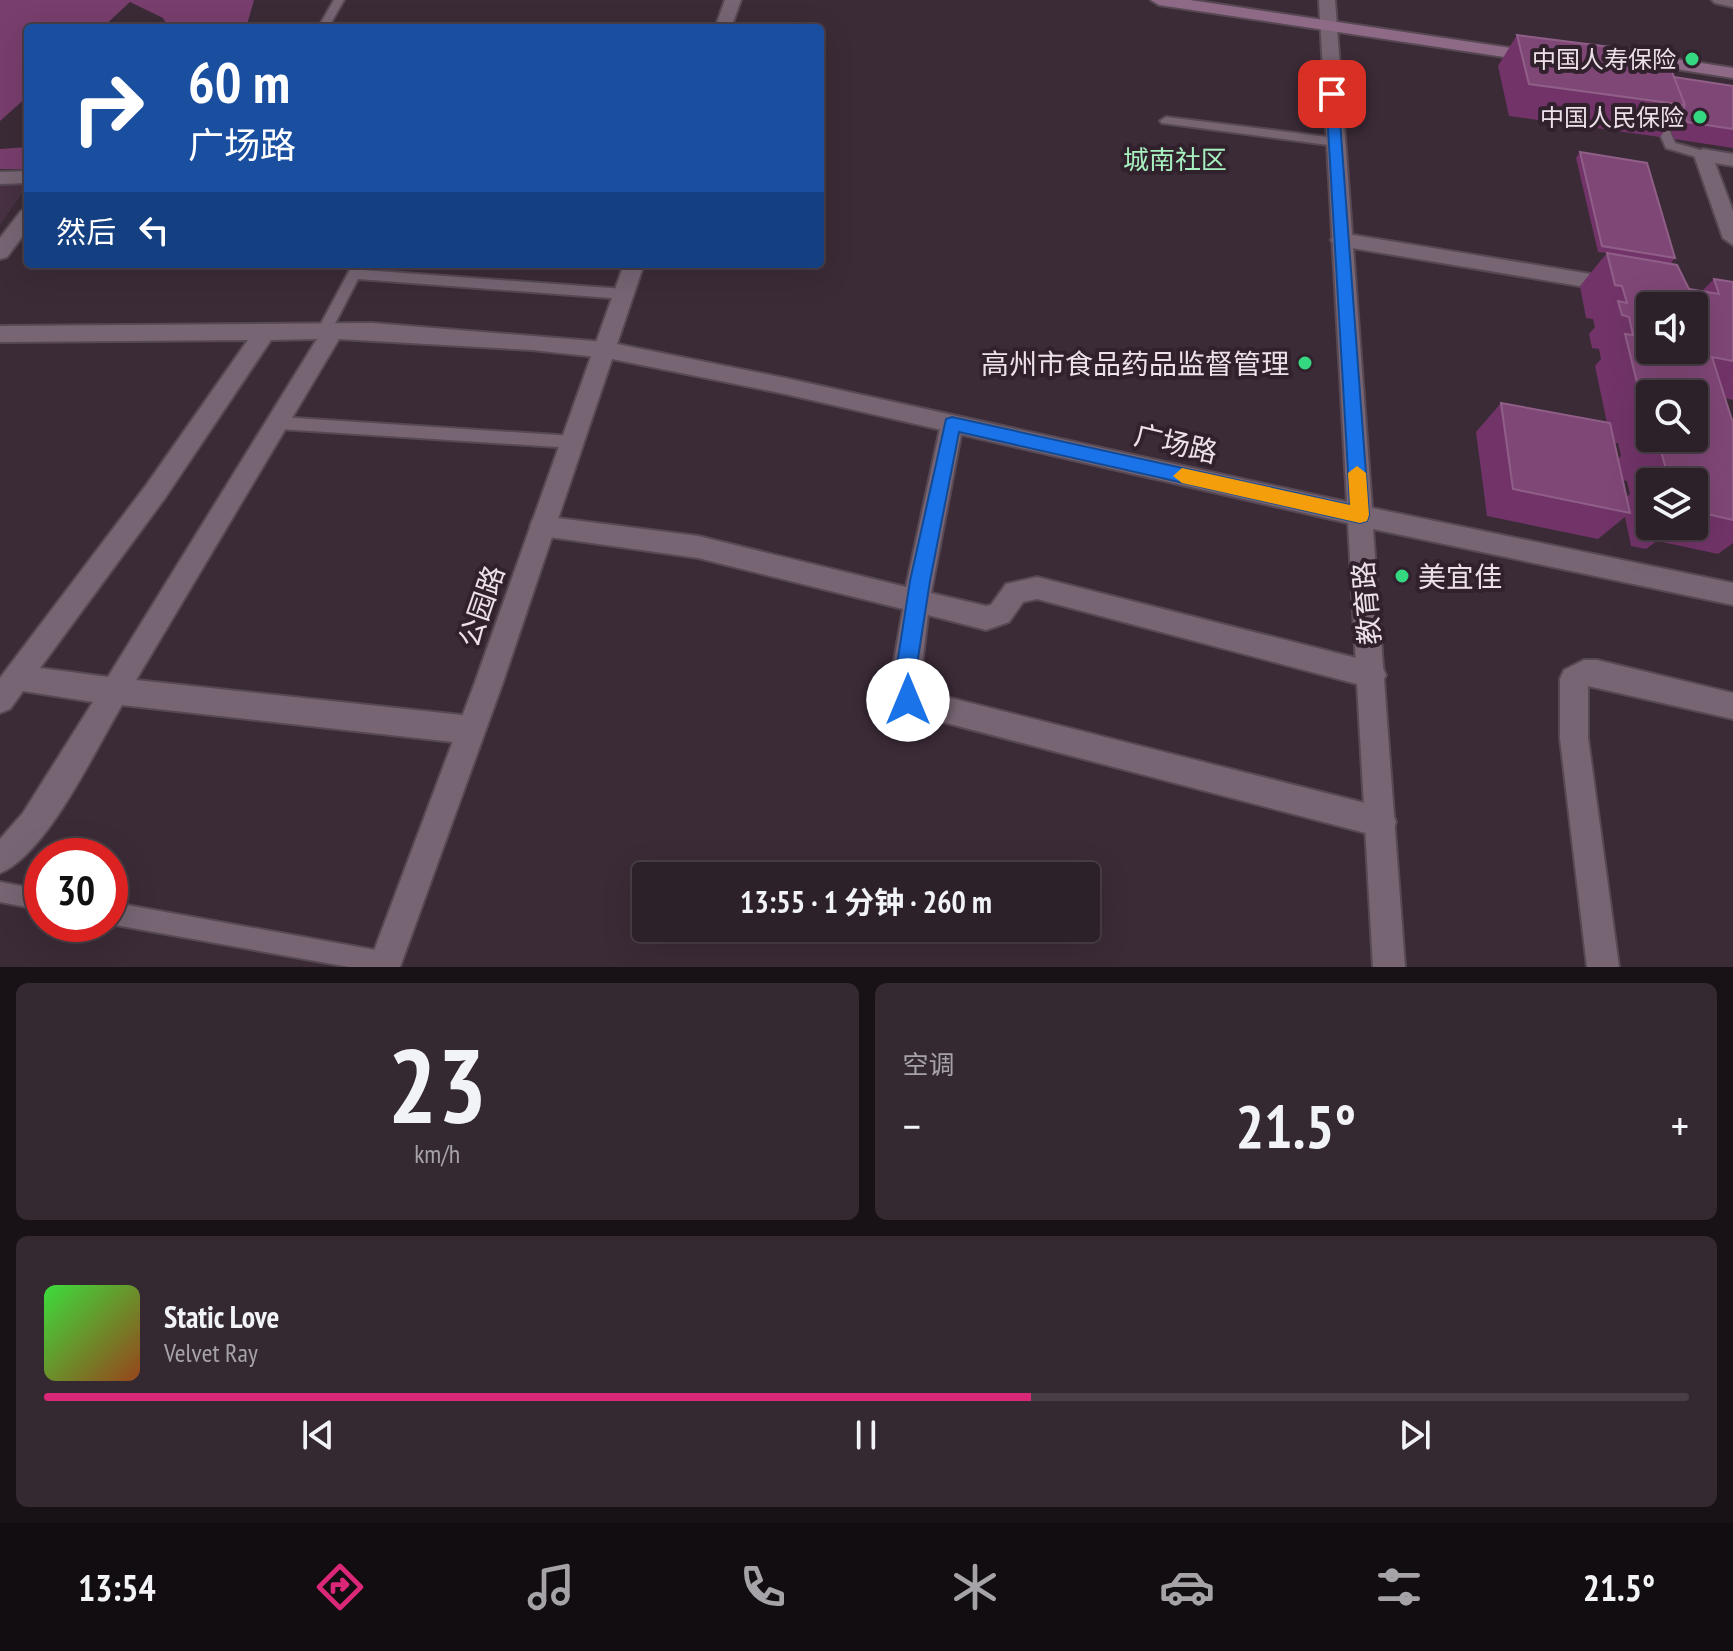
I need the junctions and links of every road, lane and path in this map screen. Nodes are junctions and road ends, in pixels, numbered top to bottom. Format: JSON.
{"nodes":[{"id":1,"x":339,"y":0,"type":"edge"},
{"id":2,"x":733,"y":0,"type":"edge"},
{"id":3,"x":1159,"y":0,"type":"edge"},
{"id":4,"x":1258,"y":0,"type":"edge"},
{"id":5,"x":1720,"y":0,"type":"edge"},
{"id":6,"x":1733,"y":2,"type":"edge"},
{"id":7,"x":1328,"y":12,"type":"edge"},
{"id":8,"x":325,"y":24,"type":"edge"},
{"id":9,"x":724,"y":24,"type":"edge"},
{"id":10,"x":1543,"y":44,"type":"edge"},
{"id":11,"x":1554,"y":60,"type":"edge"},
{"id":12,"x":1733,"y":73,"type":"edge"},
{"id":13,"x":1733,"y":87,"type":"edge"},
{"id":14,"x":1652,"y":100,"type":"edge"},
{"id":15,"x":1166,"y":121,"type":"dead end"},
{"id":16,"x":1336,"y":142,"type":"junction"},
{"id":17,"x":1703,"y":155,"type":"junction"},
{"id":18,"x":1733,"y":160,"type":"edge"},
{"id":19,"x":24,"y":177,"type":"edge"},
{"id":20,"x":0,"y":178,"type":"edge"},
{"id":21,"x":24,"y":220,"type":"edge"},
{"id":22,"x":1733,"y":238,"type":"edge"},
{"id":23,"x":1341,"y":240,"type":"junction"},
{"id":24,"x":0,"y":252,"type":"edge"},
{"id":25,"x":633,"y":268,"type":"edge"},
{"id":26,"x":357,"y":269,"type":"edge"},
{"id":27,"x":1630,"y":288,"type":"edge"},
{"id":28,"x":624,"y":294,"type":"junction"},
{"id":29,"x":329,"y":331,"type":"junction"},
{"id":30,"x":265,"y":332,"type":"junction"},
{"id":31,"x":0,"y":334,"type":"edge"},
{"id":32,"x":606,"y":350,"type":"junction"},
{"id":33,"x":280,"y":423,"type":"junction"},
{"id":34,"x":952,"y":424,"type":"junction"},
{"id":35,"x":573,"y":442,"type":"junction"},
{"id":36,"x":1360,"y":515,"type":"junction"},
{"id":37,"x":542,"y":526,"type":"junction"},
{"id":38,"x":1733,"y":594,"type":"edge"},
{"id":39,"x":918,"y":600,"type":"junction"},
{"id":40,"x":1372,"y":675,"type":"junction"},
{"id":41,"x":17,"y":677,"type":"junction"},
{"id":42,"x":117,"y":691,"type":"junction"},
{"id":43,"x":0,"y":700,"type":"edge"},
{"id":44,"x":1733,"y":706,"type":"edge"},
{"id":45,"x":471,"y":730,"type":"junction"},
{"id":46,"x":1381,"y":822,"type":"junction"},
{"id":47,"x":0,"y":858,"type":"edge"},
{"id":48,"x":0,"y":892,"type":"edge"},
{"id":49,"x":24,"y":897,"type":"edge"},
{"id":50,"x":128,"y":916,"type":"edge"},
{"id":51,"x":385,"y":965,"type":"edge"},
{"id":52,"x":1389,"y":967,"type":"edge"},
{"id":53,"x":1603,"y":967,"type":"edge"}],
"edges":[{"from":1,"to":8,"type":"lane"},
{"from":2,"to":9,"type":"street"},
{"from":3,"to":7,"type":"main road"},
{"from":4,"to":7,"type":"main road"},
{"from":5,"to":6,"type":"street"},
{"from":7,"to":10,"type":"main road"},
{"from":7,"to":11,"type":"main road"},
{"from":7,"to":16,"type":"street","name":"教育路"},
{"from":12,"to":13,"type":"main road"},
{"from":14,"to":17,"type":"lane"},
{"from":15,"to":16,"type":"lane"},
{"from":16,"to":23,"type":"street","name":"教育路"},
{"from":17,"to":18,"type":"street"},
{"from":17,"to":22,"type":"street"},
{"from":19,"to":20,"type":"street"},
{"from":21,"to":24,"type":"street"},
{"from":23,"to":27,"type":"street"},
{"from":23,"to":36,"type":"street","name":"教育路"},
{"from":25,"to":28,"type":"street","name":"公园路"},
{"from":26,"to":28,"type":"lane"},
{"from":26,"to":29,"type":"lane"},
{"from":28,"to":32,"type":"street","name":"公园路"},
{"from":29,"to":30,"type":"street","name":"广场路"},
{"from":29,"to":32,"type":"street","name":"广场路"},
{"from":29,"to":33,"type":"street"},
{"from":30,"to":31,"type":"street","name":"广场路"},
{"from":30,"to":41,"type":"street"},
{"from":32,"to":34,"type":"street","name":"广场路"},
{"from":32,"to":35,"type":"street","name":"公园路"},
{"from":33,"to":35,"type":"lane"},
{"from":33,"to":42,"type":"street"},
{"from":34,"to":36,"type":"street","name":"广场路"},
{"from":34,"to":39,"type":"street"},
{"from":35,"to":37,"type":"street","name":"公园路"},
{"from":36,"to":38,"type":"street","name":"广场路"},
{"from":36,"to":40,"type":"street","name":"教育路"},
{"from":37,"to":39,"type":"street"},
{"from":37,"to":45,"type":"street","name":"公园路"},
{"from":39,"to":40,"type":"street"},
{"from":39,"to":46,"type":"street"},
{"from":40,"to":46,"type":"street","name":"教育路"},
{"from":41,"to":42,"type":"street"},
{"from":41,"to":43,"type":"street"},
{"from":42,"to":45,"type":"street"},
{"from":42,"to":47,"type":"street"},
{"from":44,"to":53,"type":"street"},
{"from":45,"to":51,"type":"street","name":"公园路"},
{"from":46,"to":52,"type":"street","name":"教育路"},
{"from":48,"to":49,"type":"lane"},
{"from":50,"to":51,"type":"lane"}]}
